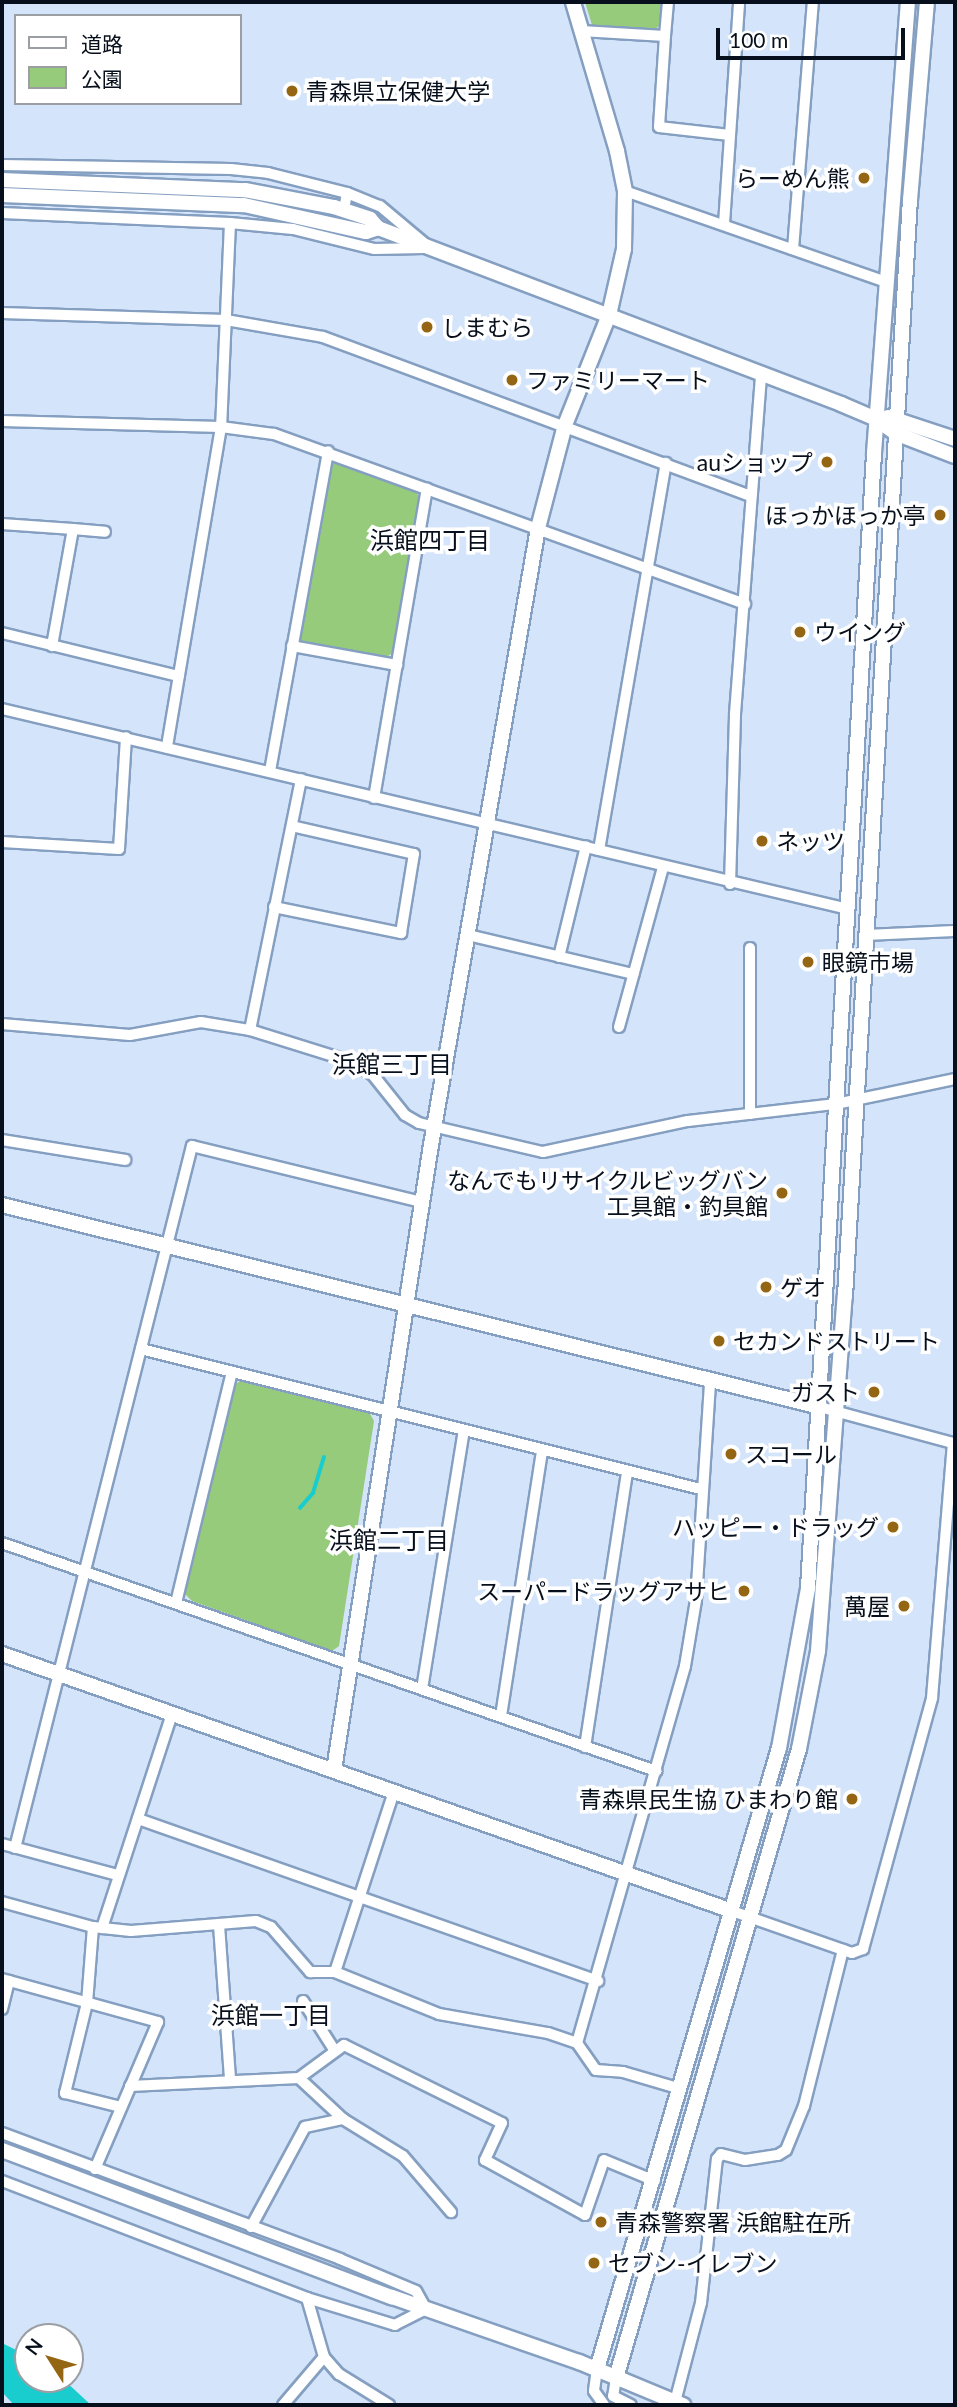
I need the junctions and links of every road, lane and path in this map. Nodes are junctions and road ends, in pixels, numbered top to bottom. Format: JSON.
{"nodes":[{"id":1,"x":573,"y":2,"type":"edge"},
{"id":2,"x":668,"y":2,"type":"edge"},
{"id":3,"x":740,"y":2,"type":"edge"},
{"id":4,"x":813,"y":2,"type":"edge"},
{"id":5,"x":908,"y":2,"type":"edge"},
{"id":6,"x":927,"y":2,"type":"edge"},
{"id":7,"x":581,"y":31,"type":"junction"},
{"id":8,"x":665,"y":36,"type":"junction"},
{"id":9,"x":730,"y":135,"type":"junction"},
{"id":10,"x":2,"y":165,"type":"edge"},
{"id":11,"x":2,"y":180,"type":"edge"},
{"id":12,"x":625,"y":191,"type":"junction"},
{"id":13,"x":347,"y":193,"type":"junction"},
{"id":14,"x":2,"y":195,"type":"edge"},
{"id":15,"x":344,"y":210,"type":"junction"},
{"id":16,"x":320,"y":211,"type":"junction"},
{"id":17,"x":2,"y":213,"type":"edge"},
{"id":18,"x":230,"y":223,"type":"junction"},
{"id":19,"x":724,"y":225,"type":"junction"},
{"id":20,"x":378,"y":228,"type":"junction"},
{"id":21,"x":429,"y":247,"type":"junction"},
{"id":22,"x":793,"y":249,"type":"junction"},
{"id":23,"x":887,"y":282,"type":"junction"},
{"id":24,"x":2,"y":313,"type":"edge"},
{"id":25,"x":609,"y":315,"type":"junction"},
{"id":26,"x":226,"y":320,"type":"junction"},
{"id":27,"x":761,"y":373,"type":"junction"},
{"id":28,"x":896,"y":416,"type":"junction"},
{"id":29,"x":876,"y":419,"type":"junction"},
{"id":30,"x":2,"y":421,"type":"edge"},
{"id":31,"x":565,"y":425,"type":"junction"},
{"id":32,"x":221,"y":427,"type":"junction"},
{"id":33,"x":895,"y":433,"type":"junction"},
{"id":34,"x":955,"y":439,"type":"edge"},
{"id":35,"x":328,"y":451,"type":"junction"},
{"id":36,"x":955,"y":456,"type":"edge"},
{"id":37,"x":666,"y":463,"type":"junction"},
{"id":38,"x":427,"y":489,"type":"junction"},
{"id":39,"x":751,"y":496,"type":"junction"},
{"id":40,"x":2,"y":524,"type":"edge"},
{"id":41,"x":538,"y":528,"type":"junction"},
{"id":42,"x":73,"y":529,"type":"junction"},
{"id":43,"x":105,"y":532,"type":"dead end"},
{"id":44,"x":648,"y":568,"type":"junction"},
{"id":45,"x":745,"y":604,"type":"junction"},
{"id":46,"x":2,"y":633,"type":"edge"},
{"id":47,"x":52,"y":646,"type":"junction"},
{"id":48,"x":292,"y":646,"type":"junction"},
{"id":49,"x":397,"y":665,"type":"junction"},
{"id":50,"x":179,"y":676,"type":"junction"},
{"id":51,"x":2,"y":709,"type":"edge"},
{"id":52,"x":126,"y":737,"type":"junction"},
{"id":53,"x":167,"y":747,"type":"junction"},
{"id":54,"x":270,"y":771,"type":"junction"},
{"id":55,"x":301,"y":779,"type":"junction"},
{"id":56,"x":374,"y":798,"type":"junction"},
{"id":57,"x":488,"y":825,"type":"junction"},
{"id":58,"x":292,"y":826,"type":"junction"},
{"id":59,"x":2,"y":842,"type":"edge"},
{"id":60,"x":586,"y":846,"type":"junction"},
{"id":61,"x":599,"y":850,"type":"junction"},
{"id":62,"x":663,"y":867,"type":"junction"},
{"id":63,"x":730,"y":884,"type":"junction"},
{"id":64,"x":274,"y":907,"type":"junction"},
{"id":65,"x":848,"y":909,"type":"junction"},
{"id":66,"x":955,"y":931,"type":"edge"},
{"id":67,"x":468,"y":935,"type":"junction"},
{"id":68,"x":865,"y":935,"type":"junction"},
{"id":69,"x":750,"y":948,"type":"dead end"},
{"id":70,"x":558,"y":957,"type":"junction"},
{"id":71,"x":633,"y":974,"type":"junction"},
{"id":72,"x":2,"y":1024,"type":"edge"},
{"id":73,"x":619,"y":1027,"type":"dead end"},
{"id":74,"x":250,"y":1030,"type":"junction"},
{"id":75,"x":955,"y":1079,"type":"edge"},
{"id":76,"x":856,"y":1099,"type":"junction"},
{"id":77,"x":836,"y":1104,"type":"junction"},
{"id":78,"x":750,"y":1114,"type":"junction"},
{"id":79,"x":434,"y":1126,"type":"junction"},
{"id":80,"x":2,"y":1140,"type":"edge"},
{"id":81,"x":125,"y":1160,"type":"dead end"},
{"id":82,"x":422,"y":1202,"type":"junction"},
{"id":83,"x":2,"y":1205,"type":"edge"},
{"id":84,"x":166,"y":1246,"type":"junction"},
{"id":85,"x":407,"y":1305,"type":"junction"},
{"id":86,"x":141,"y":1349,"type":"junction"},
{"id":87,"x":232,"y":1372,"type":"junction"},
{"id":88,"x":710,"y":1381,"type":"junction"},
{"id":89,"x":820,"y":1407,"type":"junction"},
{"id":90,"x":390,"y":1412,"type":"junction"},
{"id":91,"x":835,"y":1413,"type":"junction"},
{"id":92,"x":464,"y":1431,"type":"junction"},
{"id":93,"x":542,"y":1451,"type":"junction"},
{"id":94,"x":627,"y":1472,"type":"junction"},
{"id":95,"x":701,"y":1489,"type":"junction"},
{"id":96,"x":2,"y":1543,"type":"edge"},
{"id":97,"x":84,"y":1571,"type":"junction"},
{"id":98,"x":176,"y":1603,"type":"junction"},
{"id":99,"x":2,"y":1654,"type":"edge"},
{"id":100,"x":351,"y":1664,"type":"junction"},
{"id":101,"x":60,"y":1675,"type":"junction"},
{"id":102,"x":422,"y":1689,"type":"junction"},
{"id":103,"x":172,"y":1714,"type":"junction"},
{"id":104,"x":501,"y":1716,"type":"junction"},
{"id":105,"x":585,"y":1747,"type":"junction"},
{"id":106,"x":334,"y":1770,"type":"junction"},
{"id":107,"x":656,"y":1771,"type":"junction"},
{"id":108,"x":394,"y":1792,"type":"junction"},
{"id":109,"x":138,"y":1819,"type":"junction"},
{"id":110,"x":2,"y":1844,"type":"edge"},
{"id":111,"x":15,"y":1848,"type":"junction"},
{"id":112,"x":626,"y":1874,"type":"junction"},
{"id":113,"x":118,"y":1875,"type":"junction"},
{"id":114,"x":360,"y":1897,"type":"junction"},
{"id":115,"x":2,"y":1902,"type":"edge"},
{"id":116,"x":732,"y":1912,"type":"junction"},
{"id":117,"x":750,"y":1917,"type":"junction"},
{"id":118,"x":219,"y":1925,"type":"junction"},
{"id":119,"x":97,"y":1928,"type":"junction"},
{"id":120,"x":843,"y":1950,"type":"junction"},
{"id":121,"x":335,"y":1972,"type":"junction"},
{"id":122,"x":5,"y":1980,"type":"edge"},
{"id":123,"x":598,"y":1981,"type":"junction"},
{"id":124,"x":303,"y":2001,"type":"dead end"},
{"id":125,"x":87,"y":2003,"type":"junction"},
{"id":126,"x":2,"y":2009,"type":"edge"},
{"id":127,"x":577,"y":2043,"type":"junction"},
{"id":128,"x":335,"y":2051,"type":"junction"},
{"id":129,"x":299,"y":2078,"type":"junction"},
{"id":130,"x":230,"y":2080,"type":"junction"},
{"id":131,"x":130,"y":2086,"type":"junction"},
{"id":132,"x":681,"y":2089,"type":"junction"},
{"id":133,"x":121,"y":2108,"type":"junction"},
{"id":134,"x":343,"y":2119,"type":"junction"},
{"id":135,"x":2,"y":2133,"type":"edge"},
{"id":136,"x":2,"y":2150,"type":"edge"},
{"id":137,"x":95,"y":2169,"type":"junction"},
{"id":138,"x":655,"y":2181,"type":"junction"},
{"id":139,"x":2,"y":2182,"type":"edge"},
{"id":140,"x":450,"y":2212,"type":"dead end"},
{"id":141,"x":251,"y":2227,"type":"junction"},
{"id":142,"x":307,"y":2298,"type":"junction"},
{"id":143,"x":426,"y":2309,"type":"junction"},
{"id":144,"x":324,"y":2357,"type":"junction"},
{"id":145,"x":597,"y":2370,"type":"junction"},
{"id":146,"x":616,"y":2378,"type":"junction"},
{"id":147,"x":679,"y":2404,"type":"edge"},
{"id":148,"x":283,"y":2405,"type":"edge"},
{"id":149,"x":389,"y":2405,"type":"edge"},
{"id":150,"x":604,"y":2405,"type":"edge"},
{"id":151,"x":631,"y":2405,"type":"edge"}],
"edges":[{"from":1,"to":7,"type":"street"},
{"from":2,"to":8,"type":"street"},
{"from":3,"to":9,"type":"street"},
{"from":4,"to":22,"type":"street"},
{"from":5,"to":23,"type":"street"},
{"from":6,"to":28,"type":"street"},
{"from":7,"to":8,"type":"street"},
{"from":7,"to":12,"type":"street"},
{"from":8,"to":9,"type":"street"},
{"from":9,"to":19,"type":"street"},
{"from":10,"to":13,"type":"street"},
{"from":11,"to":16,"type":"street"},
{"from":12,"to":19,"type":"street"},
{"from":12,"to":25,"type":"street"},
{"from":13,"to":15,"type":"street"},
{"from":13,"to":21,"type":"street"},
{"from":14,"to":16,"type":"street"},
{"from":15,"to":16,"type":"street"},
{"from":15,"to":20,"type":"street"},
{"from":16,"to":20,"type":"street"},
{"from":17,"to":18,"type":"street"},
{"from":18,"to":21,"type":"street"},
{"from":18,"to":26,"type":"street"},
{"from":19,"to":22,"type":"street"},
{"from":20,"to":21,"type":"street"},
{"from":21,"to":25,"type":"street"},
{"from":22,"to":23,"type":"street"},
{"from":23,"to":29,"type":"street"},
{"from":24,"to":26,"type":"street"},
{"from":25,"to":27,"type":"street"},
{"from":25,"to":31,"type":"street"},
{"from":26,"to":31,"type":"street"},
{"from":26,"to":32,"type":"street"},
{"from":27,"to":29,"type":"street"},
{"from":27,"to":39,"type":"street"},
{"from":28,"to":29,"type":"street"},
{"from":28,"to":33,"type":"street"},
{"from":28,"to":34,"type":"street"},
{"from":29,"to":33,"type":"street"},
{"from":29,"to":65,"type":"street"},
{"from":30,"to":32,"type":"street"},
{"from":31,"to":37,"type":"street"},
{"from":31,"to":41,"type":"street"},
{"from":32,"to":35,"type":"street"},
{"from":32,"to":50,"type":"street"},
{"from":33,"to":36,"type":"street"},
{"from":33,"to":68,"type":"street"},
{"from":35,"to":38,"type":"street"},
{"from":35,"to":48,"type":"street"},
{"from":37,"to":39,"type":"street"},
{"from":37,"to":44,"type":"street"},
{"from":38,"to":41,"type":"street"},
{"from":38,"to":49,"type":"street"},
{"from":39,"to":45,"type":"street"},
{"from":40,"to":42,"type":"street"},
{"from":41,"to":44,"type":"street"},
{"from":41,"to":57,"type":"street"},
{"from":42,"to":43,"type":"street"},
{"from":42,"to":47,"type":"street"},
{"from":44,"to":45,"type":"street"},
{"from":44,"to":61,"type":"street"},
{"from":45,"to":63,"type":"street"},
{"from":46,"to":47,"type":"street"},
{"from":47,"to":50,"type":"street"},
{"from":48,"to":49,"type":"street"},
{"from":48,"to":54,"type":"street"},
{"from":49,"to":56,"type":"street"},
{"from":50,"to":53,"type":"street"},
{"from":51,"to":52,"type":"street"},
{"from":52,"to":53,"type":"street"},
{"from":52,"to":59,"type":"street"},
{"from":53,"to":54,"type":"street"},
{"from":54,"to":55,"type":"street"},
{"from":55,"to":56,"type":"street"},
{"from":55,"to":58,"type":"street"},
{"from":56,"to":57,"type":"street"},
{"from":57,"to":60,"type":"street"},
{"from":57,"to":67,"type":"street"},
{"from":58,"to":64,"type":"street"},
{"from":58,"to":64,"type":"street"},
{"from":60,"to":61,"type":"street"},
{"from":60,"to":70,"type":"street"},
{"from":61,"to":62,"type":"street"},
{"from":62,"to":63,"type":"street"},
{"from":62,"to":71,"type":"street"},
{"from":63,"to":65,"type":"street"},
{"from":64,"to":74,"type":"street"},
{"from":65,"to":77,"type":"street"},
{"from":66,"to":68,"type":"street"},
{"from":67,"to":70,"type":"street"},
{"from":67,"to":79,"type":"street"},
{"from":68,"to":76,"type":"street"},
{"from":69,"to":78,"type":"street"},
{"from":70,"to":71,"type":"street"},
{"from":71,"to":73,"type":"street"},
{"from":72,"to":74,"type":"street"},
{"from":74,"to":79,"type":"street"},
{"from":75,"to":76,"type":"street"},
{"from":76,"to":77,"type":"street"},
{"from":76,"to":91,"type":"street"},
{"from":77,"to":78,"type":"street"},
{"from":77,"to":89,"type":"street"},
{"from":78,"to":79,"type":"street"},
{"from":79,"to":82,"type":"street"},
{"from":80,"to":81,"type":"street"},
{"from":82,"to":84,"type":"street"},
{"from":82,"to":85,"type":"street"},
{"from":83,"to":84,"type":"street"},
{"from":84,"to":85,"type":"street"},
{"from":84,"to":86,"type":"street"},
{"from":85,"to":88,"type":"street"},
{"from":85,"to":90,"type":"street"},
{"from":86,"to":87,"type":"street"},
{"from":86,"to":97,"type":"street"},
{"from":87,"to":90,"type":"street"},
{"from":87,"to":98,"type":"street"},
{"from":88,"to":89,"type":"street"},
{"from":88,"to":95,"type":"street"},
{"from":89,"to":91,"type":"street"},
{"from":89,"to":116,"type":"street"},
{"from":90,"to":92,"type":"street"},
{"from":90,"to":100,"type":"street"},
{"from":91,"to":117,"type":"street"},
{"from":91,"to":120,"type":"street"},
{"from":92,"to":93,"type":"street"},
{"from":92,"to":102,"type":"street"},
{"from":93,"to":94,"type":"street"},
{"from":93,"to":104,"type":"street"},
{"from":94,"to":95,"type":"street"},
{"from":94,"to":105,"type":"street"},
{"from":95,"to":107,"type":"street"},
{"from":96,"to":97,"type":"street"},
{"from":97,"to":98,"type":"street"},
{"from":97,"to":101,"type":"street"},
{"from":98,"to":100,"type":"street"},
{"from":99,"to":101,"type":"street"},
{"from":100,"to":102,"type":"street"},
{"from":100,"to":106,"type":"street"},
{"from":101,"to":103,"type":"street"},
{"from":101,"to":111,"type":"street"},
{"from":102,"to":104,"type":"street"},
{"from":103,"to":106,"type":"street"},
{"from":103,"to":109,"type":"street"},
{"from":104,"to":105,"type":"street"},
{"from":105,"to":107,"type":"street"},
{"from":106,"to":108,"type":"street"},
{"from":107,"to":112,"type":"street"},
{"from":108,"to":112,"type":"street"},
{"from":108,"to":114,"type":"street"},
{"from":109,"to":113,"type":"street"},
{"from":109,"to":114,"type":"street"},
{"from":110,"to":111,"type":"street"},
{"from":111,"to":113,"type":"street"},
{"from":112,"to":116,"type":"street"},
{"from":112,"to":123,"type":"street"},
{"from":113,"to":119,"type":"street"},
{"from":114,"to":121,"type":"street"},
{"from":114,"to":123,"type":"street"},
{"from":115,"to":119,"type":"street"},
{"from":116,"to":117,"type":"street"},
{"from":116,"to":132,"type":"street"},
{"from":117,"to":120,"type":"street"},
{"from":117,"to":146,"type":"street"},
{"from":118,"to":119,"type":"street"},
{"from":118,"to":121,"type":"street"},
{"from":118,"to":130,"type":"street"},
{"from":119,"to":125,"type":"street"},
{"from":120,"to":147,"type":"street"},
{"from":121,"to":127,"type":"street"},
{"from":122,"to":125,"type":"street"},
{"from":122,"to":126,"type":"street"},
{"from":123,"to":127,"type":"street"},
{"from":124,"to":128,"type":"street"},
{"from":125,"to":131,"type":"street"},
{"from":125,"to":133,"type":"street"},
{"from":127,"to":132,"type":"street"},
{"from":128,"to":129,"type":"street"},
{"from":128,"to":138,"type":"street"},
{"from":129,"to":130,"type":"street"},
{"from":129,"to":134,"type":"street"},
{"from":130,"to":131,"type":"street"},
{"from":131,"to":133,"type":"street"},
{"from":132,"to":138,"type":"street"},
{"from":133,"to":137,"type":"street"},
{"from":134,"to":140,"type":"street"},
{"from":134,"to":141,"type":"street"},
{"from":135,"to":137,"type":"street"},
{"from":136,"to":143,"type":"street"},
{"from":137,"to":141,"type":"street"},
{"from":138,"to":145,"type":"street"},
{"from":139,"to":142,"type":"street"},
{"from":141,"to":143,"type":"street"},
{"from":142,"to":143,"type":"street"},
{"from":142,"to":144,"type":"street"},
{"from":143,"to":145,"type":"street"},
{"from":144,"to":148,"type":"street"},
{"from":144,"to":149,"type":"street"},
{"from":145,"to":146,"type":"street"},
{"from":145,"to":150,"type":"street"},
{"from":146,"to":147,"type":"street"},
{"from":146,"to":151,"type":"street"}]}
